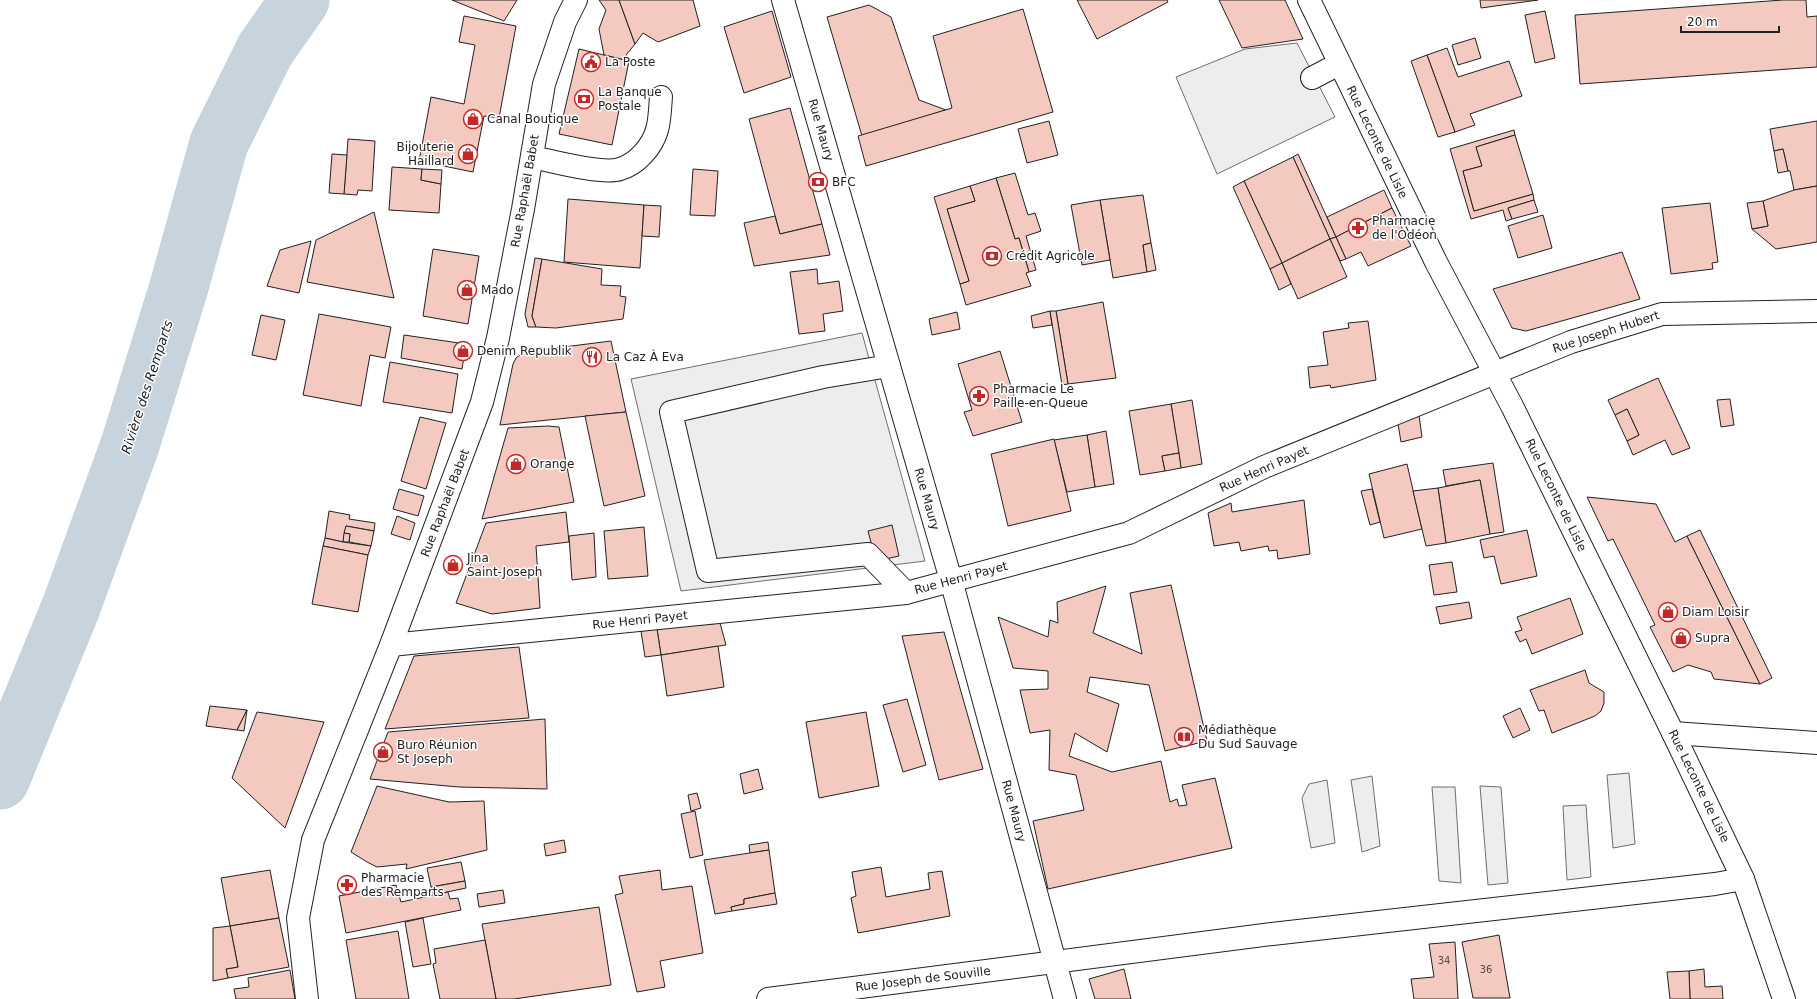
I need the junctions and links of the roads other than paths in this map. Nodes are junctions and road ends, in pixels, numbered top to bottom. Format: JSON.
{"nodes":[{"id":1,"x":576,"y":0,"type":"edge"},
{"id":2,"x":783,"y":0,"type":"edge"},
{"id":3,"x":1309,"y":0,"type":"edge"},
{"id":4,"x":1339,"y":64,"type":"junction"},
{"id":5,"x":1312,"y":78,"type":"dead end"},
{"id":6,"x":661,"y":97,"type":"dead end"},
{"id":7,"x":532,"y":157,"type":"junction"},
{"id":8,"x":1817,"y":311,"type":"edge"},
{"id":9,"x":889,"y":366,"type":"junction"},
{"id":10,"x":1495,"y":373,"type":"junction"},
{"id":11,"x":951,"y":580,"type":"junction"},
{"id":12,"x":906,"y":593,"type":"junction"},
{"id":13,"x":391,"y":645,"type":"junction"},
{"id":14,"x":1673,"y":734,"type":"junction"},
{"id":15,"x":1817,"y":743,"type":"edge"},
{"id":16,"x":1743,"y":879,"type":"junction"},
{"id":17,"x":1055,"y":963,"type":"junction"},
{"id":18,"x":307,"y":999,"type":"edge"},
{"id":19,"x":768,"y":999,"type":"edge"},
{"id":20,"x":1065,"y":999,"type":"edge"},
{"id":21,"x":1784,"y":999,"type":"edge"}],
"edges":[{"from":1,"to":7,"type":"street","name":"Rue Raphaël Babet"},
{"from":2,"to":9,"type":"street","name":"Rue Maury"},
{"from":3,"to":4,"type":"street","name":"Rue Leconte de Lisle"},
{"from":4,"to":5,"type":"street"},
{"from":4,"to":10,"type":"street","name":"Rue Leconte de Lisle"},
{"from":6,"to":7,"type":"street"},
{"from":7,"to":13,"type":"street","name":"Rue Raphaël Babet"},
{"from":8,"to":10,"type":"street","name":"Rue Joseph Hubert"},
{"from":9,"to":11,"type":"street","name":"Rue Maury"},
{"from":9,"to":12,"type":"street"},
{"from":10,"to":11,"type":"street","name":"Rue Henri Payet"},
{"from":10,"to":14,"type":"street","name":"Rue Leconte de Lisle"},
{"from":11,"to":12,"type":"street","name":"Rue Henri Payet"},
{"from":11,"to":17,"type":"street","name":"Rue Maury"},
{"from":12,"to":13,"type":"street","name":"Rue Henri Payet"},
{"from":13,"to":18,"type":"street","name":"Rue Raphaël Babet"},
{"from":14,"to":15,"type":"street"},
{"from":14,"to":16,"type":"street","name":"Rue Leconte de Lisle"},
{"from":16,"to":17,"type":"street","name":"Rue Joseph de Souville"},
{"from":16,"to":21,"type":"street","name":"Rue Leconte de Lisle"},
{"from":17,"to":19,"type":"street","name":"Rue Joseph de Souville"},
{"from":17,"to":20,"type":"street","name":"Rue Maury"}]}
